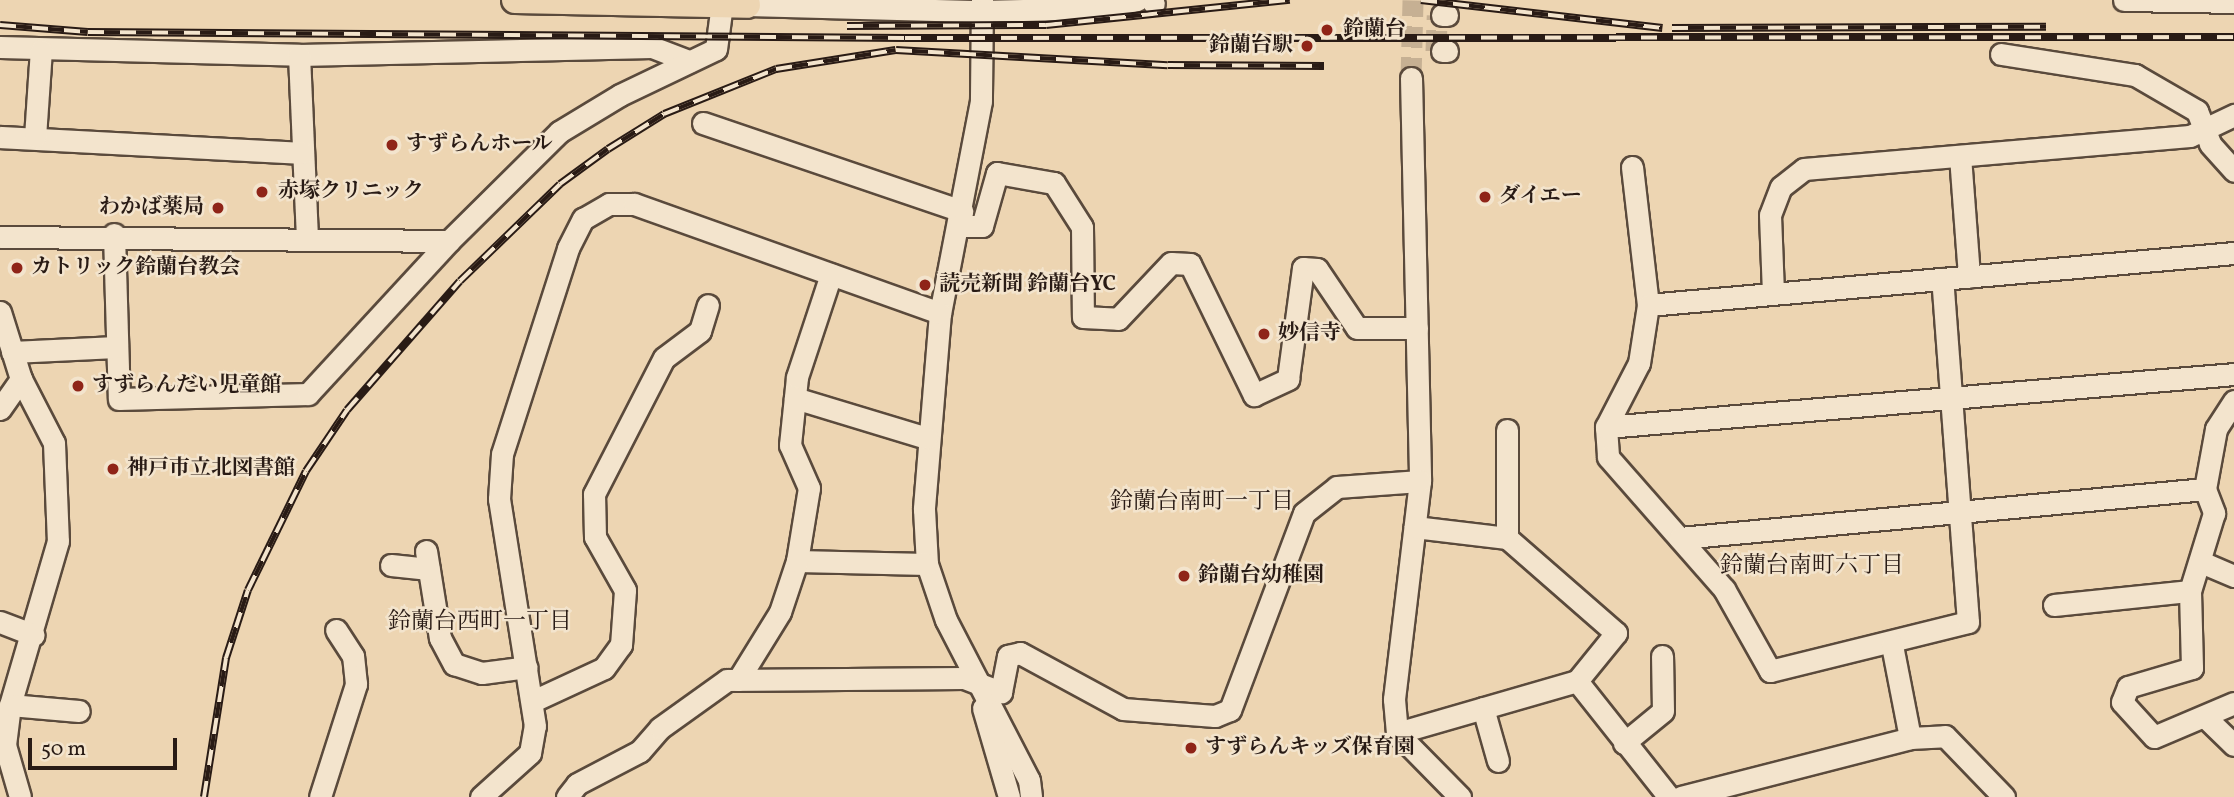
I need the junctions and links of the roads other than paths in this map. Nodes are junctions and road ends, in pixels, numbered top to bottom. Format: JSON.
{"nodes":[{"id":1,"x":515,"y":0,"type":"edge"},
{"id":2,"x":552,"y":0,"type":"edge"},
{"id":3,"x":2124,"y":0,"type":"edge"},
{"id":4,"x":1148,"y":1,"type":"edge"},
{"id":5,"x":728,"y":2,"type":"edge"},
{"id":6,"x":2234,"y":2,"type":"edge"},
{"id":7,"x":982,"y":6,"type":"edge"},
{"id":8,"x":0,"y":47,"type":"edge"},
{"id":9,"x":41,"y":50,"type":"junction"},
{"id":10,"x":2001,"y":54,"type":"dead end"},
{"id":11,"x":299,"y":55,"type":"junction"},
{"id":12,"x":689,"y":61,"type":"junction"},
{"id":13,"x":1411,"y":78,"type":"tunnel mouth"},
{"id":14,"x":2234,"y":115,"type":"edge"},
{"id":15,"x":703,"y":123,"type":"dead end"},
{"id":16,"x":2206,"y":129,"type":"junction"},
{"id":17,"x":0,"y":137,"type":"edge"},
{"id":18,"x":35,"y":137,"type":"junction"},
{"id":19,"x":303,"y":153,"type":"junction"},
{"id":20,"x":1960,"y":156,"type":"junction"},
{"id":21,"x":1632,"y":167,"type":"dead end"},
{"id":22,"x":2234,"y":171,"type":"edge"},
{"id":23,"x":961,"y":218,"type":"junction"},
{"id":24,"x":114,"y":234,"type":"junction"},
{"id":25,"x":0,"y":237,"type":"edge"},
{"id":26,"x":307,"y":240,"type":"junction"},
{"id":27,"x":449,"y":241,"type":"junction"},
{"id":28,"x":2234,"y":253,"type":"edge"},
{"id":29,"x":831,"y":274,"type":"junction"},
{"id":30,"x":1969,"y":277,"type":"junction"},
{"id":31,"x":1941,"y":279,"type":"junction"},
{"id":32,"x":1773,"y":293,"type":"junction"},
{"id":33,"x":708,"y":305,"type":"dead end"},
{"id":34,"x":1648,"y":305,"type":"junction"},
{"id":35,"x":0,"y":312,"type":"edge"},
{"id":36,"x":940,"y":313,"type":"junction"},
{"id":37,"x":1418,"y":328,"type":"junction"},
{"id":38,"x":6,"y":340,"type":"edge"},
{"id":39,"x":116,"y":347,"type":"junction"},
{"id":40,"x":2234,"y":374,"type":"edge"},
{"id":41,"x":21,"y":379,"type":"junction"},
{"id":42,"x":1951,"y":397,"type":"junction"},
{"id":43,"x":795,"y":398,"type":"junction"},
{"id":44,"x":2234,"y":401,"type":"edge"},
{"id":45,"x":0,"y":410,"type":"edge"},
{"id":46,"x":1606,"y":427,"type":"junction"},
{"id":47,"x":1507,"y":430,"type":"dead end"},
{"id":48,"x":2225,"y":435,"type":"edge"},
{"id":49,"x":927,"y":438,"type":"junction"},
{"id":50,"x":1420,"y":481,"type":"junction"},
{"id":51,"x":2205,"y":489,"type":"junction"},
{"id":52,"x":1959,"y":511,"type":"junction"},
{"id":53,"x":1415,"y":527,"type":"junction"},
{"id":54,"x":1507,"y":538,"type":"junction"},
{"id":55,"x":1680,"y":538,"type":"junction"},
{"id":56,"x":797,"y":561,"type":"junction"},
{"id":57,"x":2201,"y":562,"type":"junction"},
{"id":58,"x":927,"y":564,"type":"junction"},
{"id":59,"x":391,"y":565,"type":"dead end"},
{"id":60,"x":2234,"y":576,"type":"edge"},
{"id":61,"x":2190,"y":591,"type":"junction"},
{"id":62,"x":2054,"y":605,"type":"dead end"},
{"id":63,"x":0,"y":622,"type":"edge"},
{"id":64,"x":336,"y":630,"type":"dead end"},
{"id":65,"x":34,"y":635,"type":"junction"},
{"id":66,"x":1892,"y":645,"type":"junction"},
{"id":67,"x":1662,"y":656,"type":"dead end"},
{"id":68,"x":527,"y":667,"type":"junction"},
{"id":69,"x":738,"y":680,"type":"junction"},
{"id":70,"x":1577,"y":681,"type":"junction"},
{"id":71,"x":985,"y":690,"type":"junction"},
{"id":72,"x":533,"y":701,"type":"junction"},
{"id":73,"x":2234,"y":703,"type":"edge"},
{"id":74,"x":10,"y":705,"type":"junction"},
{"id":75,"x":1483,"y":708,"type":"junction"},
{"id":76,"x":79,"y":711,"type":"dead end"},
{"id":77,"x":2206,"y":718,"type":"junction"},
{"id":78,"x":1396,"y":733,"type":"junction"},
{"id":79,"x":1910,"y":738,"type":"junction"},
{"id":80,"x":1624,"y":743,"type":"junction"},
{"id":81,"x":2234,"y":745,"type":"edge"},
{"id":82,"x":3,"y":746,"type":"edge"},
{"id":83,"x":1498,"y":761,"type":"dead end"},
{"id":84,"x":20,"y":797,"type":"edge"},
{"id":85,"x":320,"y":797,"type":"edge"},
{"id":86,"x":481,"y":797,"type":"edge"},
{"id":87,"x":567,"y":797,"type":"edge"},
{"id":88,"x":1009,"y":797,"type":"edge"},
{"id":89,"x":1031,"y":797,"type":"edge"},
{"id":90,"x":1460,"y":797,"type":"edge"},
{"id":91,"x":1669,"y":797,"type":"edge"},
{"id":92,"x":1681,"y":797,"type":"edge"},
{"id":93,"x":2004,"y":797,"type":"edge"}],
"edges":[{"from":1,"to":2,"type":"main road"},
{"from":2,"to":5,"type":"main road"},
{"from":3,"to":6,"type":"street"},
{"from":4,"to":7,"type":"street"},
{"from":5,"to":7,"type":"street"},
{"from":5,"to":12,"type":"street"},
{"from":7,"to":23,"type":"street"},
{"from":8,"to":9,"type":"street"},
{"from":9,"to":11,"type":"street"},
{"from":9,"to":18,"type":"street"},
{"from":10,"to":16,"type":"street"},
{"from":11,"to":12,"type":"street"},
{"from":11,"to":19,"type":"street"},
{"from":12,"to":27,"type":"street"},
{"from":13,"to":37,"type":"street"},
{"from":14,"to":16,"type":"street"},
{"from":15,"to":23,"type":"street"},
{"from":16,"to":20,"type":"street"},
{"from":16,"to":22,"type":"street"},
{"from":17,"to":18,"type":"street"},
{"from":18,"to":19,"type":"street"},
{"from":19,"to":26,"type":"street"},
{"from":20,"to":30,"type":"street"},
{"from":20,"to":32,"type":"street"},
{"from":21,"to":34,"type":"street"},
{"from":23,"to":36,"type":"street"},
{"from":23,"to":37,"type":"street"},
{"from":24,"to":25,"type":"street"},
{"from":24,"to":26,"type":"street"},
{"from":24,"to":39,"type":"street"},
{"from":26,"to":27,"type":"street"},
{"from":27,"to":39,"type":"street"},
{"from":28,"to":30,"type":"street"},
{"from":29,"to":36,"type":"street"},
{"from":29,"to":43,"type":"street"},
{"from":29,"to":68,"type":"street"},
{"from":30,"to":31,"type":"street"},
{"from":31,"to":32,"type":"street"},
{"from":31,"to":42,"type":"street"},
{"from":32,"to":34,"type":"street"},
{"from":33,"to":72,"type":"street"},
{"from":34,"to":46,"type":"street"},
{"from":35,"to":38,"type":"street"},
{"from":36,"to":49,"type":"street"},
{"from":37,"to":50,"type":"street"},
{"from":38,"to":39,"type":"street"},
{"from":38,"to":41,"type":"street"},
{"from":40,"to":42,"type":"street"},
{"from":41,"to":45,"type":"street"},
{"from":41,"to":65,"type":"street"},
{"from":42,"to":46,"type":"street"},
{"from":42,"to":52,"type":"street"},
{"from":43,"to":49,"type":"street"},
{"from":43,"to":56,"type":"street"},
{"from":44,"to":48,"type":"street"},
{"from":46,"to":55,"type":"street"},
{"from":47,"to":54,"type":"street"},
{"from":48,"to":51,"type":"street"},
{"from":49,"to":58,"type":"street"},
{"from":50,"to":53,"type":"street"},
{"from":50,"to":71,"type":"street"},
{"from":51,"to":52,"type":"street"},
{"from":51,"to":57,"type":"street"},
{"from":52,"to":55,"type":"street"},
{"from":52,"to":66,"type":"street"},
{"from":53,"to":54,"type":"street"},
{"from":53,"to":78,"type":"street"},
{"from":54,"to":70,"type":"street"},
{"from":55,"to":66,"type":"street"},
{"from":56,"to":58,"type":"street"},
{"from":56,"to":69,"type":"street"},
{"from":57,"to":60,"type":"street"},
{"from":57,"to":61,"type":"street"},
{"from":58,"to":71,"type":"street"},
{"from":59,"to":68,"type":"street"},
{"from":61,"to":62,"type":"street"},
{"from":61,"to":77,"type":"street"},
{"from":63,"to":65,"type":"street"},
{"from":64,"to":85,"type":"street"},
{"from":65,"to":74,"type":"street"},
{"from":66,"to":79,"type":"street"},
{"from":67,"to":80,"type":"street"},
{"from":68,"to":72,"type":"street"},
{"from":69,"to":71,"type":"street"},
{"from":69,"to":87,"type":"street"},
{"from":70,"to":75,"type":"street"},
{"from":70,"to":80,"type":"street"},
{"from":71,"to":88,"type":"street"},
{"from":71,"to":89,"type":"street"},
{"from":72,"to":86,"type":"street"},
{"from":73,"to":77,"type":"street"},
{"from":74,"to":76,"type":"street"},
{"from":74,"to":82,"type":"street"},
{"from":75,"to":78,"type":"street"},
{"from":75,"to":83,"type":"street"},
{"from":77,"to":81,"type":"street"},
{"from":78,"to":90,"type":"street"},
{"from":79,"to":92,"type":"street"},
{"from":79,"to":93,"type":"street"},
{"from":80,"to":91,"type":"street"},
{"from":82,"to":84,"type":"street"}]}
